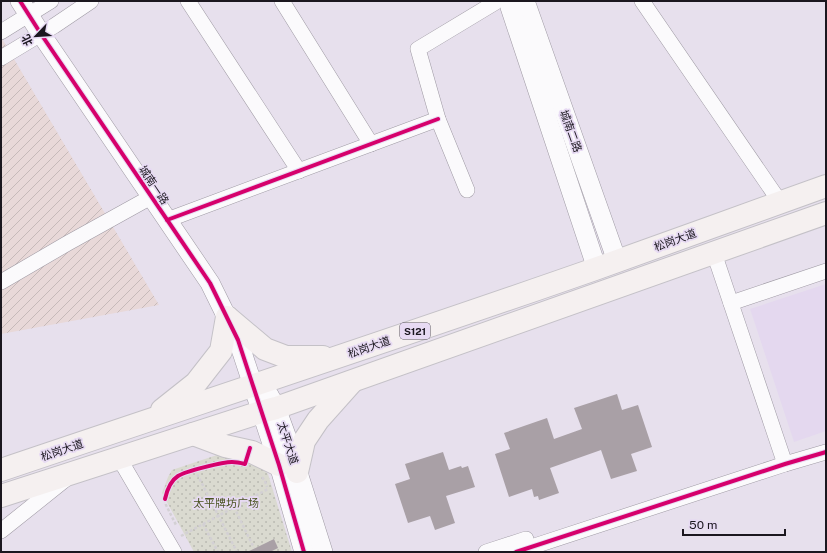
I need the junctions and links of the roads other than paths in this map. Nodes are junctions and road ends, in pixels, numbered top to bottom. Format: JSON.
{"nodes":[{"id":1,"x":20,"y":1,"type":"edge"},
{"id":2,"x":51,"y":1,"type":"edge"},
{"id":3,"x":92,"y":1,"type":"edge"},
{"id":4,"x":188,"y":1,"type":"edge"},
{"id":5,"x":282,"y":1,"type":"edge"},
{"id":6,"x":642,"y":1,"type":"edge"},
{"id":7,"x":509,"y":2,"type":"edge"},
{"id":8,"x":1,"y":32,"type":"edge"},
{"id":9,"x":41,"y":34,"type":"junction"},
{"id":10,"x":1,"y":58,"type":"edge"},
{"id":11,"x":438,"y":119,"type":"junction"},
{"id":12,"x":371,"y":144,"type":"junction"},
{"id":13,"x":299,"y":171,"type":"junction"},
{"id":14,"x":826,"y":186,"type":"edge"},
{"id":15,"x":467,"y":190,"type":"dead end"},
{"id":16,"x":151,"y":197,"type":"junction"},
{"id":17,"x":780,"y":202,"type":"junction"},
{"id":18,"x":826,"y":213,"type":"edge"},
{"id":19,"x":167,"y":220,"type":"junction"},
{"id":20,"x":714,"y":253,"type":"junction"},
{"id":21,"x":617,"y":262,"type":"junction"},
{"id":22,"x":597,"y":269,"type":"junction"},
{"id":23,"x":826,"y":271,"type":"edge"},
{"id":24,"x":1,"y":282,"type":"edge"},
{"id":25,"x":731,"y":304,"type":"junction"},
{"id":26,"x":227,"y":317,"type":"junction"},
{"id":27,"x":338,"y":358,"type":"junction"},
{"id":28,"x":353,"y":381,"type":"junction"},
{"id":29,"x":258,"y":384,"type":"junction"},
{"id":30,"x":269,"y":410,"type":"junction"},
{"id":31,"x":149,"y":420,"type":"junction"},
{"id":32,"x":193,"y":434,"type":"junction"},
{"id":33,"x":826,"y":452,"type":"edge"},
{"id":34,"x":119,"y":458,"type":"junction"},
{"id":35,"x":786,"y":464,"type":"junction"},
{"id":36,"x":1,"y":470,"type":"edge"},
{"id":37,"x":279,"y":471,"type":"junction"},
{"id":38,"x":74,"y":473,"type":"junction"},
{"id":39,"x":1,"y":496,"type":"edge"},
{"id":40,"x":1,"y":531,"type":"edge"},
{"id":41,"x":174,"y":552,"type":"edge"},
{"id":42,"x":304,"y":552,"type":"edge"},
{"id":43,"x":323,"y":552,"type":"edge"},
{"id":44,"x":486,"y":552,"type":"edge"},
{"id":45,"x":516,"y":552,"type":"edge"}],
"edges":[{"from":1,"to":9,"type":"street","name":"城南一路"},
{"from":2,"to":8,"type":"street"},
{"from":3,"to":9,"type":"street"},
{"from":4,"to":13,"type":"street"},
{"from":5,"to":12,"type":"street"},
{"from":6,"to":17,"type":"street"},
{"from":7,"to":11,"type":"street"},
{"from":7,"to":21,"type":"street","name":"城南二路"},
{"from":7,"to":22,"type":"street","name":"城南二路"},
{"from":9,"to":10,"type":"street"},
{"from":9,"to":16,"type":"street","name":"城南一路"},
{"from":11,"to":12,"type":"street"},
{"from":11,"to":15,"type":"street"},
{"from":12,"to":13,"type":"street"},
{"from":13,"to":19,"type":"street"},
{"from":14,"to":17,"type":"main road","name":"松岗大道","number":"S121"},
{"from":16,"to":19,"type":"street","name":"城南一路"},
{"from":16,"to":24,"type":"street"},
{"from":17,"to":21,"type":"main road","name":"松岗大道","number":"S121"},
{"from":18,"to":20,"type":"main road","number":"S121"},
{"from":19,"to":26,"type":"street","name":"城南一路"},
{"from":20,"to":25,"type":"street"},
{"from":20,"to":28,"type":"main road","number":"S121"},
{"from":21,"to":22,"type":"main road","name":"松岗大道","number":"S121"},
{"from":22,"to":27,"type":"main road","name":"松岗大道","number":"S121"},
{"from":23,"to":25,"type":"street"},
{"from":25,"to":35,"type":"street"},
{"from":26,"to":27,"type":"main road"},
{"from":26,"to":29,"type":"street","name":"城南一路"},
{"from":26,"to":31,"type":"main road"},
{"from":27,"to":29,"type":"main road","name":"松岗大道","number":"S121"},
{"from":28,"to":30,"type":"main road","number":"S121"},
{"from":28,"to":37,"type":"main road"},
{"from":29,"to":30,"type":"street"},
{"from":29,"to":31,"type":"main road","name":"松岗大道","number":"S121"},
{"from":30,"to":32,"type":"main road","number":"S121"},
{"from":30,"to":37,"type":"street"},
{"from":31,"to":36,"type":"main road","name":"松岗大道","number":"S121"},
{"from":32,"to":34,"type":"main road","number":"S121"},
{"from":32,"to":37,"type":"main road"},
{"from":33,"to":35,"type":"street"},
{"from":34,"to":38,"type":"main road","number":"S121"},
{"from":34,"to":41,"type":"street"},
{"from":35,"to":44,"type":"street"},
{"from":35,"to":45,"type":"street"},
{"from":37,"to":42,"type":"street"},
{"from":37,"to":43,"type":"street","name":"太平大道"},
{"from":38,"to":39,"type":"main road","number":"S121"},
{"from":38,"to":40,"type":"street"}]}
